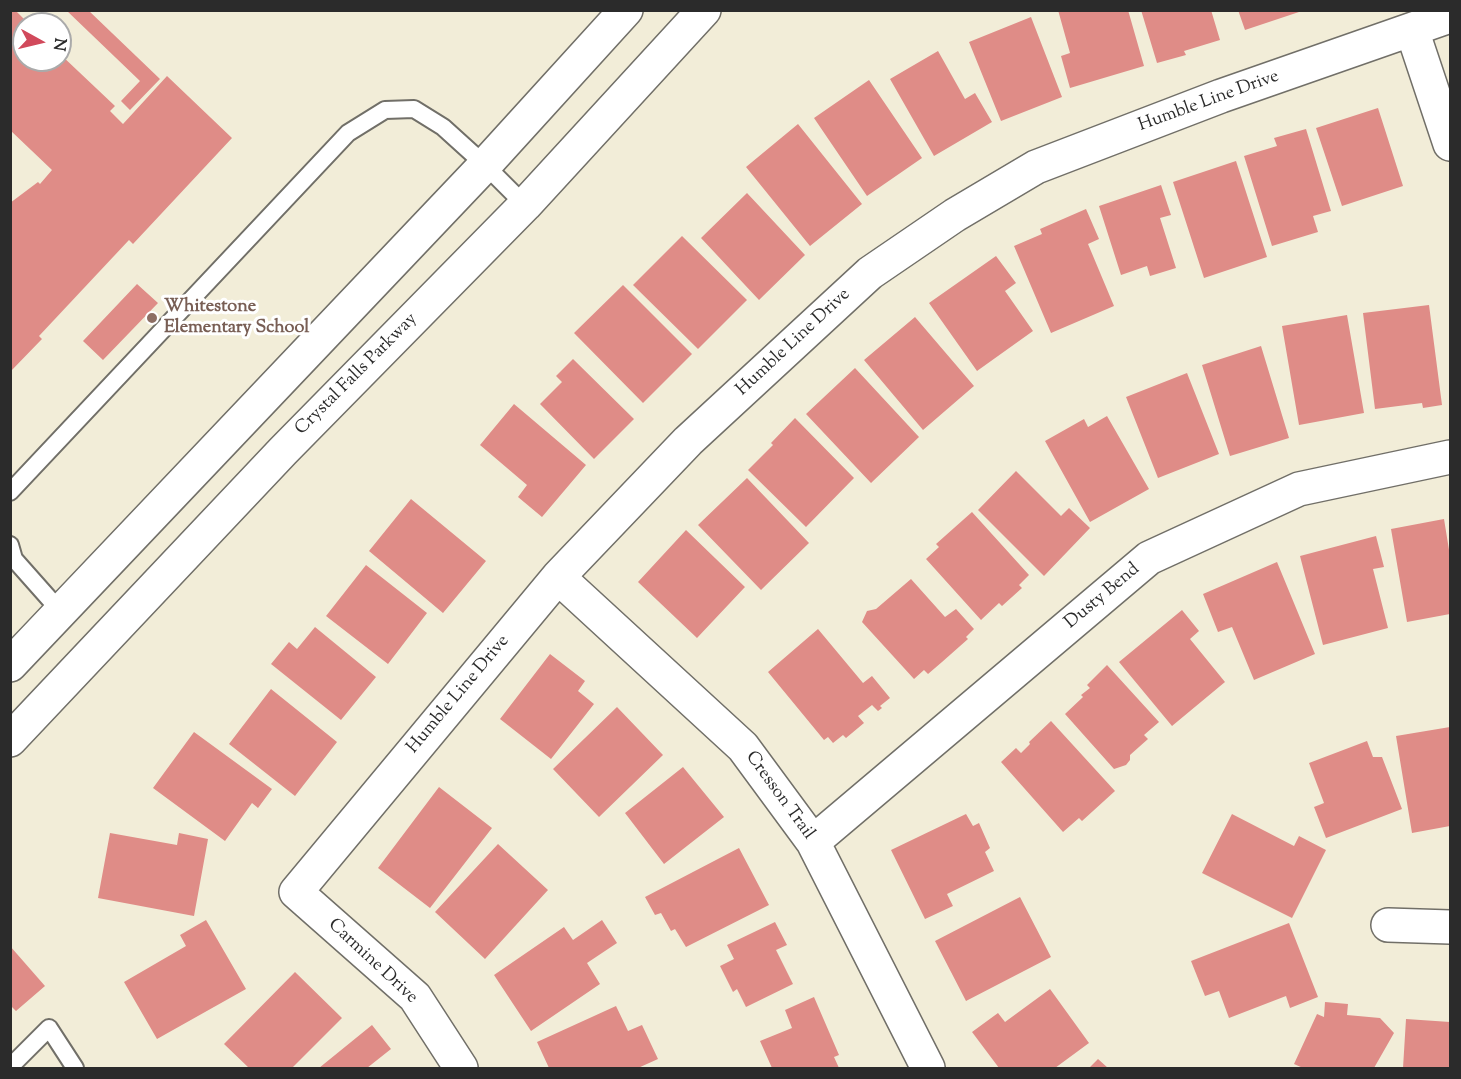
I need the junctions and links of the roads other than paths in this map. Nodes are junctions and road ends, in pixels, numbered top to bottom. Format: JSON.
{"nodes":[{"id":1,"x":626,"y":10,"type":"edge"},
{"id":2,"x":704,"y":10,"type":"edge"},
{"id":3,"x":1450,"y":16,"type":"edge"},
{"id":4,"x":1412,"y":30,"type":"junction"},
{"id":5,"x":1450,"y":144,"type":"edge"},
{"id":6,"x":485,"y":165,"type":"junction"},
{"id":7,"x":525,"y":205,"type":"junction"},
{"id":8,"x":1450,"y":457,"type":"edge"},
{"id":9,"x":10,"y":492,"type":"edge"},
{"id":10,"x":10,"y":545,"type":"edge"},
{"id":11,"x":558,"y":577,"type":"junction"},
{"id":12,"x":61,"y":612,"type":"junction"},
{"id":13,"x":10,"y":665,"type":"edge"},
{"id":14,"x":10,"y":740,"type":"edge"},
{"id":15,"x":813,"y":842,"type":"junction"},
{"id":16,"x":296,"y":892,"type":"joint"},
{"id":17,"x":1388,"y":925,"type":"dead end"},
{"id":18,"x":1450,"y":927,"type":"edge"},
{"id":19,"x":10,"y":1067,"type":"edge"},
{"id":20,"x":75,"y":1068,"type":"edge"},
{"id":21,"x":461,"y":1068,"type":"edge"},
{"id":22,"x":928,"y":1068,"type":"edge"}],
"edges":[{"from":1,"to":6,"type":"street"},
{"from":2,"to":7,"type":"street","name":"Crystal Falls Parkway"},
{"from":3,"to":4,"type":"street","name":"Humble Line Drive"},
{"from":4,"to":5,"type":"street"},
{"from":4,"to":11,"type":"street","name":"Humble Line Drive"},
{"from":6,"to":7,"type":"lane"},
{"from":6,"to":9,"type":"lane"},
{"from":6,"to":12,"type":"street"},
{"from":7,"to":14,"type":"street","name":"Crystal Falls Parkway"},
{"from":8,"to":15,"type":"street","name":"Dusty Bend"},
{"from":10,"to":12,"type":"lane"},
{"from":11,"to":15,"type":"street","name":"Cresson Trail"},
{"from":11,"to":16,"type":"street","name":"Humble Line Drive"},
{"from":12,"to":13,"type":"street"},
{"from":15,"to":22,"type":"street","name":"Cresson Trail"},
{"from":16,"to":21,"type":"street","name":"Carmine Drive"},
{"from":17,"to":18,"type":"street"},
{"from":19,"to":20,"type":"lane"}]}
